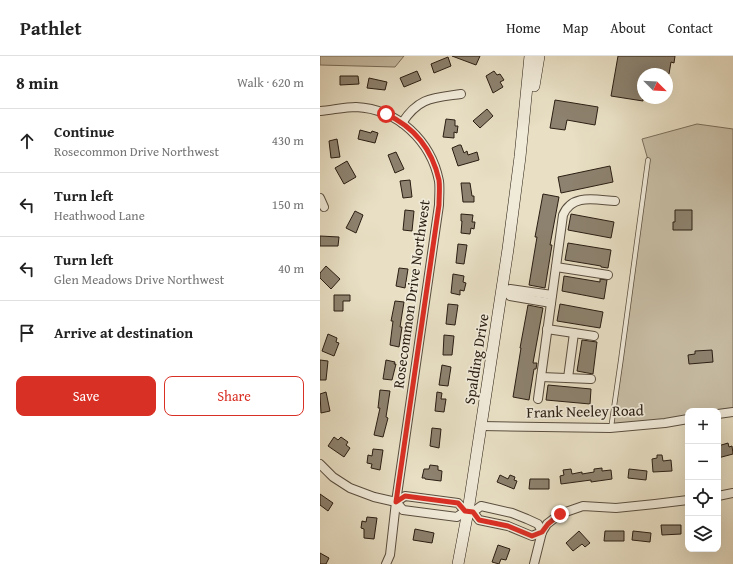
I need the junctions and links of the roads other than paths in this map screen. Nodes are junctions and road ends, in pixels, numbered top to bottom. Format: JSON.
{"nodes":[{"id":1,"x":530,"y":56,"type":"edge"},
{"id":2,"x":539,"y":56,"type":"edge"},
{"id":3,"x":461,"y":94,"type":"dead end"},
{"id":4,"x":320,"y":111,"type":"edge"},
{"id":5,"x":402,"y":123,"type":"junction"},
{"id":6,"x":520,"y":157,"type":"junction"},
{"id":7,"x":648,"y":160,"type":"dead end"},
{"id":8,"x":320,"y":198,"type":"edge"},
{"id":9,"x":615,"y":201,"type":"dead end"},
{"id":10,"x":324,"y":207,"type":"dead end"},
{"id":11,"x":556,"y":267,"type":"junction"},
{"id":12,"x":608,"y":274,"type":"dead end"},
{"id":13,"x":504,"y":292,"type":"junction"},
{"id":14,"x":552,"y":299,"type":"junction"},
{"id":15,"x":547,"y":329,"type":"junction"},
{"id":16,"x":574,"y":333,"type":"junction"},
{"id":17,"x":594,"y":336,"type":"dead end"},
{"id":18,"x":541,"y":377,"type":"junction"},
{"id":19,"x":568,"y":378,"type":"junction"},
{"id":20,"x":591,"y":379,"type":"dead end"},
{"id":21,"x":538,"y":399,"type":"dead end"},
{"id":22,"x":733,"y":412,"type":"edge"},
{"id":23,"x":721,"y":414,"type":"edge"},
{"id":24,"x":685,"y":420,"type":"edge"},
{"id":25,"x":482,"y":426,"type":"junction"},
{"id":26,"x":610,"y":428,"type":"junction"},
{"id":27,"x":320,"y":464,"type":"edge"},
{"id":28,"x":733,"y":493,"type":"edge"},
{"id":29,"x":721,"y":495,"type":"edge"},
{"id":30,"x":433,"y":499,"type":"junction"},
{"id":31,"x":685,"y":500,"type":"edge"},
{"id":32,"x":396,"y":502,"type":"junction"},
{"id":33,"x":469,"y":512,"type":"junction"},
{"id":34,"x":432,"y":513,"type":"junction"},
{"id":35,"x":542,"y":532,"type":"junction"},
{"id":36,"x":386,"y":564,"type":"edge"},
{"id":37,"x":458,"y":564,"type":"edge"},
{"id":38,"x":534,"y":564,"type":"edge"}],
"edges":[{"from":1,"to":6,"type":"main road","name":"Spalding Drive"},
{"from":2,"to":6,"type":"main road","name":"Spalding Drive"},
{"from":3,"to":5,"type":"street"},
{"from":4,"to":5,"type":"street","name":"Rosecommon Drive Northwest"},
{"from":5,"to":32,"type":"street","name":"Rosecommon Drive Northwest"},
{"from":6,"to":13,"type":"main road","name":"Spalding Drive"},
{"from":7,"to":26,"type":"lane"},
{"from":8,"to":10,"type":"street"},
{"from":9,"to":11,"type":"street"},
{"from":11,"to":12,"type":"street"},
{"from":11,"to":14,"type":"street"},
{"from":13,"to":14,"type":"street"},
{"from":13,"to":25,"type":"main road","name":"Spalding Drive"},
{"from":14,"to":15,"type":"street"},
{"from":15,"to":16,"type":"street"},
{"from":15,"to":18,"type":"street"},
{"from":16,"to":17,"type":"street"},
{"from":16,"to":19,"type":"street"},
{"from":18,"to":19,"type":"street"},
{"from":18,"to":21,"type":"street"},
{"from":19,"to":20,"type":"street"},
{"from":22,"to":23,"type":"street"},
{"from":24,"to":26,"type":"street","name":"Frank Neeley Road"},
{"from":25,"to":26,"type":"street","name":"Frank Neeley Road"},
{"from":25,"to":33,"type":"main road","name":"Spalding Drive"},
{"from":27,"to":32,"type":"street"},
{"from":28,"to":29,"type":"street"},
{"from":30,"to":32,"type":"street"},
{"from":30,"to":33,"type":"street"},
{"from":30,"to":34,"type":"street"},
{"from":31,"to":35,"type":"street"},
{"from":32,"to":34,"type":"street"},
{"from":32,"to":36,"type":"street","name":"Rosecommon Drive Northwest"},
{"from":33,"to":34,"type":"street"},
{"from":33,"to":35,"type":"street"},
{"from":33,"to":35,"type":"street"},
{"from":33,"to":37,"type":"main road","name":"Spalding Drive"},
{"from":35,"to":38,"type":"street"}]}
